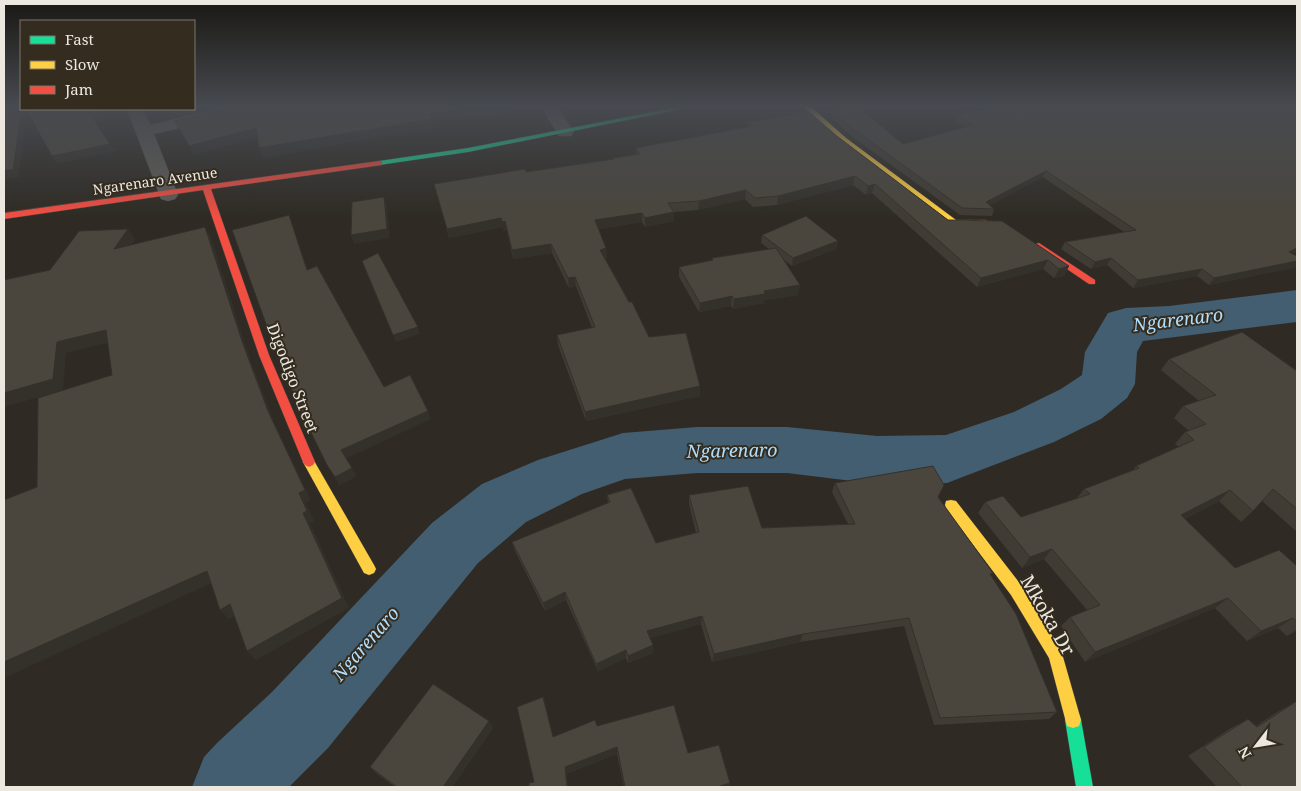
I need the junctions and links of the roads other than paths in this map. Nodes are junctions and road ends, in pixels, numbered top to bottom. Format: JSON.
{"nodes":[{"id":1,"x":149,"y":143,"type":"edge"},
{"id":2,"x":506,"y":143,"type":"edge"},
{"id":3,"x":847,"y":143,"type":"edge"},
{"id":4,"x":207,"y":189,"type":"junction"},
{"id":5,"x":168,"y":195,"type":"junction"},
{"id":6,"x":4,"y":216,"type":"edge"},
{"id":7,"x":996,"y":222,"type":"edge"},
{"id":8,"x":1028,"y":239,"type":"edge"},
{"id":9,"x":1092,"y":282,"type":"dead end"},
{"id":10,"x":952,"y":505,"type":"dead end"},
{"id":11,"x":369,"y":569,"type":"dead end"},
{"id":12,"x":1085,"y":787,"type":"edge"}],
"edges":[{"from":1,"to":5,"type":"street"},
{"from":2,"to":4,"type":"main road","name":"Ngarenaro Avenue"},
{"from":3,"to":7,"type":"main road"},
{"from":4,"to":5,"type":"main road","name":"Ngarenaro Avenue"},
{"from":4,"to":11,"type":"main road","name":"Digodigo Street"},
{"from":5,"to":6,"type":"main road","name":"Ngarenaro Avenue"},
{"from":8,"to":9,"type":"main road"},
{"from":10,"to":12,"type":"main road","name":"Mkoka Dr"}]}
